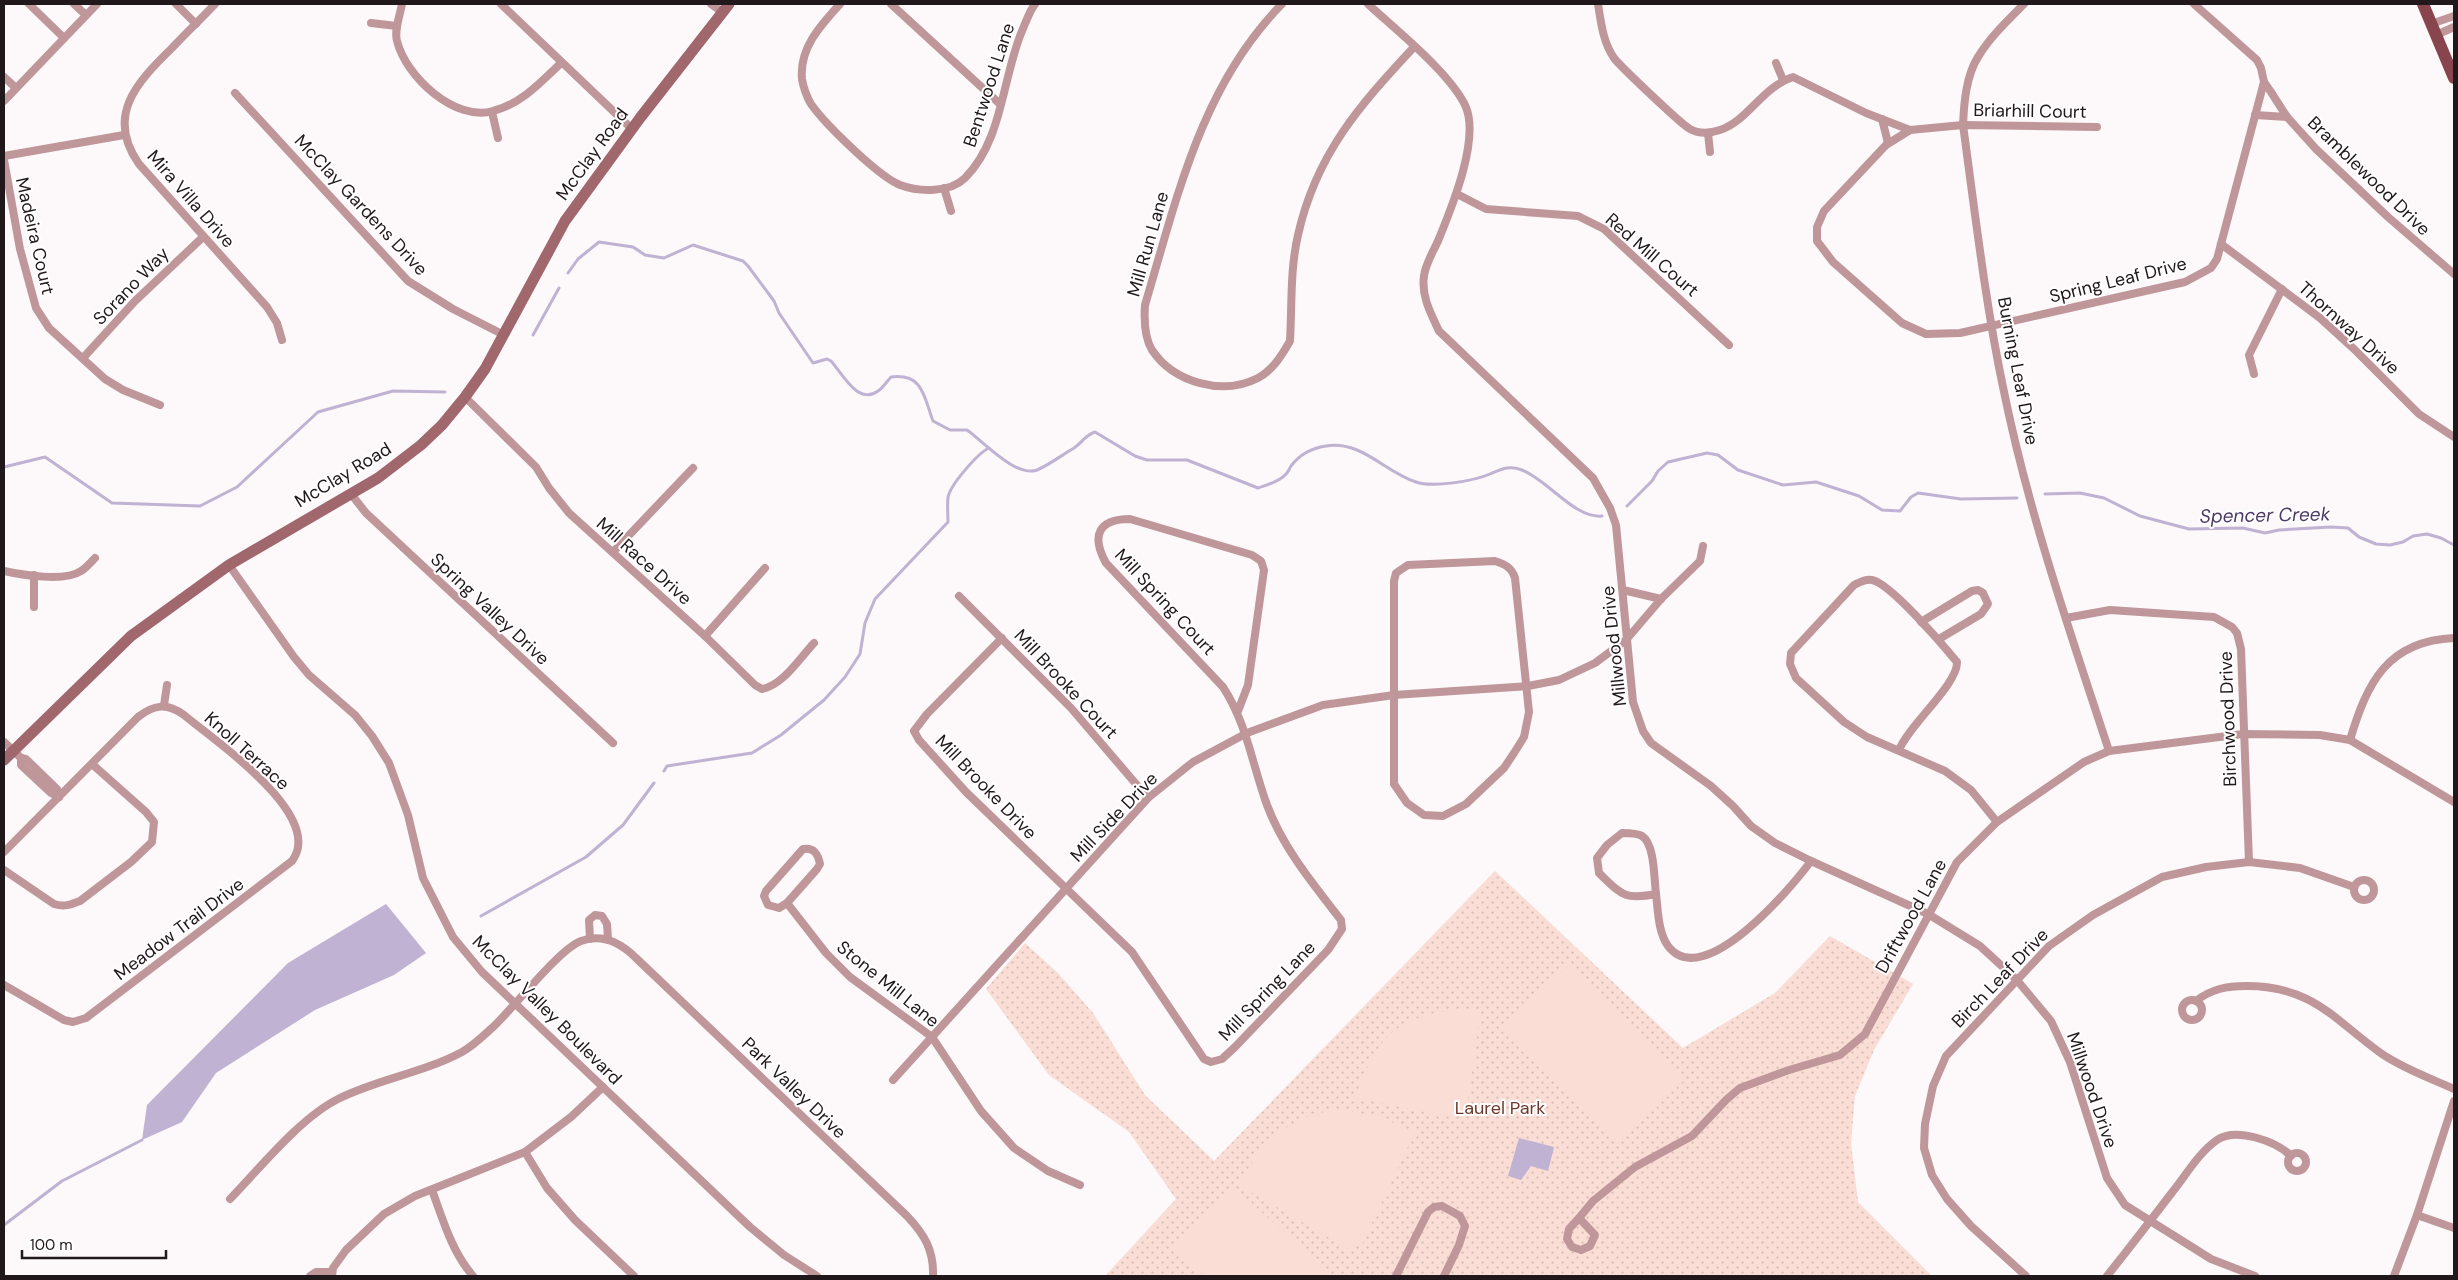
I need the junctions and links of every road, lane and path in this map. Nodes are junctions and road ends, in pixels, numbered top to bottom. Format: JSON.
{"nodes":[{"id":1,"x":29,"y":4,"type":"edge"},
{"id":2,"x":74,"y":4,"type":"edge"},
{"id":3,"x":97,"y":4,"type":"edge"},
{"id":4,"x":176,"y":4,"type":"edge"},
{"id":5,"x":215,"y":4,"type":"edge"},
{"id":6,"x":402,"y":4,"type":"edge"},
{"id":7,"x":501,"y":4,"type":"edge"},
{"id":8,"x":711,"y":4,"type":"edge"},
{"id":9,"x":840,"y":4,"type":"edge"},
{"id":10,"x":892,"y":4,"type":"edge"},
{"id":11,"x":1035,"y":4,"type":"edge"},
{"id":12,"x":1282,"y":4,"type":"edge"},
{"id":13,"x":1368,"y":4,"type":"edge"},
{"id":14,"x":1598,"y":4,"type":"edge"},
{"id":15,"x":2024,"y":4,"type":"edge"},
{"id":16,"x":2194,"y":4,"type":"edge"},
{"id":17,"x":2423,"y":4,"type":"edge"},
{"id":18,"x":726,"y":8,"type":"edge"},
{"id":19,"x":86,"y":15,"type":"junction"},
{"id":20,"x":2454,"y":16,"type":"edge"},
{"id":21,"x":372,"y":23,"type":"dead end"},
{"id":22,"x":196,"y":24,"type":"junction"},
{"id":23,"x":397,"y":26,"type":"junction"},
{"id":24,"x":2454,"y":27,"type":"edge"},
{"id":25,"x":2433,"y":30,"type":"junction"},
{"id":26,"x":64,"y":38,"type":"junction"},
{"id":27,"x":1414,"y":47,"type":"junction"},
{"id":28,"x":560,"y":63,"type":"junction"},
{"id":29,"x":1776,"y":63,"type":"dead end"},
{"id":30,"x":4,"y":77,"type":"edge"},
{"id":31,"x":2454,"y":78,"type":"edge"},
{"id":32,"x":1783,"y":80,"type":"junction"},
{"id":33,"x":2264,"y":82,"type":"junction"},
{"id":34,"x":16,"y":88,"type":"junction"},
{"id":35,"x":235,"y":93,"type":"dead end"},
{"id":36,"x":4,"y":101,"type":"edge"},
{"id":37,"x":1000,"y":104,"type":"junction"},
{"id":38,"x":492,"y":112,"type":"junction"},
{"id":39,"x":2255,"y":115,"type":"junction"},
{"id":40,"x":2287,"y":117,"type":"junction"},
{"id":41,"x":1882,"y":120,"type":"junction"},
{"id":42,"x":1963,"y":125,"type":"junction"},
{"id":43,"x":2097,"y":127,"type":"dead end"},
{"id":44,"x":632,"y":129,"type":"junction"},
{"id":45,"x":1910,"y":130,"type":"junction"},
{"id":46,"x":1708,"y":133,"type":"junction"},
{"id":47,"x":124,"y":135,"type":"junction"},
{"id":48,"x":498,"y":138,"type":"dead end"},
{"id":49,"x":1888,"y":143,"type":"junction"},
{"id":50,"x":1710,"y":152,"type":"dead end"},
{"id":51,"x":4,"y":156,"type":"edge"},
{"id":52,"x":4,"y":160,"type":"edge"},
{"id":53,"x":944,"y":188,"type":"junction"},
{"id":54,"x":1457,"y":194,"type":"junction"},
{"id":55,"x":951,"y":211,"type":"dead end"},
{"id":56,"x":203,"y":237,"type":"junction"},
{"id":57,"x":2221,"y":244,"type":"junction"},
{"id":58,"x":2454,"y":274,"type":"edge"},
{"id":59,"x":2282,"y":289,"type":"junction"},
{"id":60,"x":1992,"y":326,"type":"junction"},
{"id":61,"x":504,"y":335,"type":"junction"},
{"id":62,"x":282,"y":340,"type":"dead end"},
{"id":63,"x":1729,"y":345,"type":"dead end"},
{"id":64,"x":84,"y":358,"type":"junction"},
{"id":65,"x":2254,"y":374,"type":"dead end"},
{"id":66,"x":465,"y":397,"type":"junction"},
{"id":67,"x":160,"y":405,"type":"dead end"},
{"id":68,"x":2454,"y":438,"type":"edge"},
{"id":69,"x":693,"y":468,"type":"dead end"},
{"id":70,"x":351,"y":494,"type":"junction"},
{"id":71,"x":1703,"y":546,"type":"dead end"},
{"id":72,"x":613,"y":552,"type":"junction"},
{"id":73,"x":95,"y":558,"type":"dead end"},
{"id":74,"x":229,"y":565,"type":"junction"},
{"id":75,"x":765,"y":568,"type":"dead end"},
{"id":76,"x":4,"y":571,"type":"edge"},
{"id":77,"x":34,"y":575,"type":"junction"},
{"id":78,"x":1623,"y":590,"type":"junction"},
{"id":79,"x":959,"y":596,"type":"dead end"},
{"id":80,"x":1661,"y":599,"type":"junction"},
{"id":81,"x":34,"y":607,"type":"dead end"},
{"id":82,"x":2066,"y":618,"type":"junction"},
{"id":83,"x":1921,"y":622,"type":"junction"},
{"id":84,"x":705,"y":636,"type":"junction"},
{"id":85,"x":1002,"y":638,"type":"junction"},
{"id":86,"x":2454,"y":638,"type":"edge"},
{"id":87,"x":1626,"y":640,"type":"junction"},
{"id":88,"x":1939,"y":640,"type":"junction"},
{"id":89,"x":814,"y":643,"type":"dead end"},
{"id":90,"x":167,"y":685,"type":"dead end"},
{"id":91,"x":1528,"y":686,"type":"junction"},
{"id":92,"x":1394,"y":695,"type":"junction"},
{"id":93,"x":168,"y":706,"type":"junction"},
{"id":94,"x":1238,"y":711,"type":"junction"},
{"id":95,"x":1247,"y":733,"type":"junction"},
{"id":96,"x":2243,"y":734,"type":"junction"},
{"id":97,"x":2350,"y":740,"type":"junction"},
{"id":98,"x":4,"y":742,"type":"edge"},
{"id":99,"x":613,"y":743,"type":"dead end"},
{"id":100,"x":1900,"y":750,"type":"junction"},
{"id":101,"x":2110,"y":751,"type":"junction"},
{"id":102,"x":17,"y":755,"type":"junction"},
{"id":103,"x":4,"y":760,"type":"edge"},
{"id":104,"x":92,"y":764,"type":"junction"},
{"id":105,"x":59,"y":796,"type":"junction"},
{"id":106,"x":1148,"y":798,"type":"junction"},
{"id":107,"x":2454,"y":802,"type":"edge"},
{"id":108,"x":1997,"y":822,"type":"junction"},
{"id":109,"x":4,"y":852,"type":"edge"},
{"id":110,"x":298,"y":853,"type":"joint"},
{"id":111,"x":1811,"y":862,"type":"junction"},
{"id":112,"x":2249,"y":862,"type":"junction"},
{"id":113,"x":4,"y":870,"type":"edge"},
{"id":114,"x":2354,"y":887,"type":"dead end"},
{"id":115,"x":1066,"y":889,"type":"junction"},
{"id":116,"x":1656,"y":894,"type":"junction"},
{"id":117,"x":788,"y":903,"type":"junction"},
{"id":118,"x":1928,"y":914,"type":"junction"},
{"id":119,"x":590,"y":939,"type":"junction"},
{"id":120,"x":608,"y":939,"type":"junction"},
{"id":121,"x":2016,"y":979,"type":"junction"},
{"id":122,"x":4,"y":985,"type":"edge"},
{"id":123,"x":2196,"y":1001,"type":"dead end"},
{"id":124,"x":517,"y":1003,"type":"junction"},
{"id":125,"x":932,"y":1037,"type":"junction"},
{"id":126,"x":893,"y":1080,"type":"dead end"},
{"id":127,"x":603,"y":1088,"type":"junction"},
{"id":128,"x":2454,"y":1088,"type":"edge"},
{"id":129,"x":2454,"y":1101,"type":"edge"},
{"id":130,"x":524,"y":1152,"type":"junction"},
{"id":131,"x":2291,"y":1156,"type":"dead end"},
{"id":132,"x":1080,"y":1185,"type":"dead end"},
{"id":133,"x":432,"y":1190,"type":"junction"},
{"id":134,"x":230,"y":1199,"type":"dead end"},
{"id":135,"x":2417,"y":1215,"type":"junction"},
{"id":136,"x":1579,"y":1218,"type":"dead end"},
{"id":137,"x":2149,"y":1222,"type":"junction"},
{"id":138,"x":2454,"y":1228,"type":"edge"},
{"id":139,"x":332,"y":1274,"type":"edge"},
{"id":140,"x":310,"y":1276,"type":"edge"},
{"id":141,"x":473,"y":1276,"type":"edge"},
{"id":142,"x":634,"y":1276,"type":"edge"},
{"id":143,"x":817,"y":1276,"type":"edge"},
{"id":144,"x":933,"y":1276,"type":"edge"},
{"id":145,"x":1396,"y":1276,"type":"edge"},
{"id":146,"x":1444,"y":1276,"type":"edge"},
{"id":147,"x":2026,"y":1276,"type":"edge"},
{"id":148,"x":2107,"y":1276,"type":"edge"},
{"id":149,"x":2255,"y":1276,"type":"edge"},
{"id":150,"x":2394,"y":1276,"type":"edge"}],
"edges":[{"from":1,"to":26,"type":"street"},
{"from":2,"to":19,"type":"street"},
{"from":3,"to":19,"type":"street"},
{"from":4,"to":22,"type":"street"},
{"from":5,"to":22,"type":"street"},
{"from":6,"to":23,"type":"street"},
{"from":7,"to":28,"type":"street"},
{"from":8,"to":18,"type":"street"},
{"from":9,"to":53,"type":"street","name":"Bentwood Lane"},
{"from":10,"to":37,"type":"street"},
{"from":11,"to":37,"type":"street","name":"Bentwood Lane"},
{"from":12,"to":27,"type":"street","name":"Mill Run Lane"},
{"from":13,"to":27,"type":"street","name":"Millwood Drive"},
{"from":14,"to":46,"type":"street"},
{"from":15,"to":42,"type":"street","name":"Burning Leaf Drive"},
{"from":16,"to":33,"type":"street","name":"Bramblewood Drive"},
{"from":17,"to":25,"type":"main road"},
{"from":18,"to":44,"type":"main road","name":"McClay Road"},
{"from":19,"to":26,"type":"street"},
{"from":20,"to":25,"type":"street"},
{"from":21,"to":23,"type":"street"},
{"from":22,"to":47,"type":"street"},
{"from":23,"to":38,"type":"street"},
{"from":24,"to":25,"type":"street"},
{"from":25,"to":31,"type":"main road"},
{"from":26,"to":34,"type":"street"},
{"from":27,"to":54,"type":"street","name":"Millwood Drive"},
{"from":28,"to":38,"type":"street"},
{"from":28,"to":44,"type":"street"},
{"from":29,"to":32,"type":"street"},
{"from":30,"to":34,"type":"street"},
{"from":32,"to":41,"type":"street"},
{"from":32,"to":46,"type":"street"},
{"from":33,"to":39,"type":"street","name":"Spring Leaf Drive"},
{"from":33,"to":40,"type":"street","name":"Bramblewood Drive"},
{"from":34,"to":36,"type":"street"},
{"from":35,"to":61,"type":"street","name":"McClay Gardens Drive"},
{"from":37,"to":53,"type":"street","name":"Bentwood Lane"},
{"from":38,"to":48,"type":"street"},
{"from":39,"to":40,"type":"street"},
{"from":39,"to":57,"type":"street","name":"Spring Leaf Drive"},
{"from":40,"to":58,"type":"street","name":"Bramblewood Drive"},
{"from":41,"to":45,"type":"street"},
{"from":41,"to":49,"type":"street"},
{"from":42,"to":43,"type":"street","name":"Briarhill Court"},
{"from":42,"to":45,"type":"street","name":"Briarhill Court"},
{"from":42,"to":60,"type":"street","name":"Burning Leaf Drive"},
{"from":44,"to":61,"type":"main road","name":"McClay Road"},
{"from":45,"to":49,"type":"street"},
{"from":46,"to":50,"type":"street"},
{"from":47,"to":51,"type":"street"},
{"from":47,"to":56,"type":"street","name":"Mira Villa Drive"},
{"from":49,"to":60,"type":"street","name":"Spring Leaf Drive"},
{"from":52,"to":64,"type":"street","name":"Madeira Court"},
{"from":53,"to":55,"type":"street"},
{"from":54,"to":63,"type":"street","name":"Red Mill Court"},
{"from":54,"to":78,"type":"street","name":"Millwood Drive"},
{"from":56,"to":62,"type":"street","name":"Mira Villa Drive"},
{"from":56,"to":64,"type":"street","name":"Sorano Way"},
{"from":57,"to":59,"type":"street","name":"Thornway Drive"},
{"from":57,"to":60,"type":"street","name":"Spring Leaf Drive"},
{"from":59,"to":65,"type":"street"},
{"from":59,"to":68,"type":"street","name":"Thornway Drive"},
{"from":60,"to":82,"type":"street","name":"Burning Leaf Drive"},
{"from":61,"to":66,"type":"main road","name":"McClay Road"},
{"from":64,"to":67,"type":"street","name":"Madeira Court"},
{"from":66,"to":70,"type":"main road","name":"McClay Road"},
{"from":66,"to":72,"type":"street","name":"Mill Race Drive"},
{"from":69,"to":72,"type":"street"},
{"from":70,"to":74,"type":"main road","name":"McClay Road"},
{"from":70,"to":99,"type":"street","name":"Spring Valley Drive"},
{"from":71,"to":80,"type":"street","name":"Mill Side Drive"},
{"from":72,"to":84,"type":"street","name":"Mill Race Drive"},
{"from":73,"to":77,"type":"street"},
{"from":74,"to":102,"type":"main road","name":"McClay Road"},
{"from":74,"to":124,"type":"street","name":"McClay Valley Boulevard"},
{"from":75,"to":84,"type":"street"},
{"from":76,"to":77,"type":"street"},
{"from":77,"to":81,"type":"street"},
{"from":78,"to":80,"type":"street"},
{"from":78,"to":87,"type":"street","name":"Millwood Drive"},
{"from":79,"to":85,"type":"street","name":"Mill Brooke Court"},
{"from":80,"to":87,"type":"street","name":"Mill Side Drive"},
{"from":82,"to":96,"type":"street","name":"Birchwood Drive"},
{"from":82,"to":101,"type":"street","name":"Burning Leaf Drive"},
{"from":83,"to":88,"type":"street"},
{"from":83,"to":88,"type":"street"},
{"from":83,"to":100,"type":"street"},
{"from":84,"to":89,"type":"street","name":"Mill Race Drive"},
{"from":85,"to":106,"type":"street","name":"Mill Brooke Court"},
{"from":85,"to":115,"type":"street","name":"Mill Brooke Drive"},
{"from":86,"to":97,"type":"street"},
{"from":87,"to":91,"type":"street","name":"Mill Side Drive"},
{"from":87,"to":111,"type":"street","name":"Millwood Drive"},
{"from":88,"to":100,"type":"street"},
{"from":90,"to":93,"type":"street"},
{"from":91,"to":92,"type":"street","name":"Mill Side Drive"},
{"from":91,"to":92,"type":"street"},
{"from":91,"to":92,"type":"street"},
{"from":92,"to":95,"type":"street","name":"Mill Side Drive"},
{"from":93,"to":104,"type":"street"},
{"from":93,"to":110,"type":"street","name":"Knoll Terrace"},
{"from":94,"to":94,"type":"street","name":"Mill Spring Court"},
{"from":94,"to":95,"type":"street","name":"Mill Spring Court"},
{"from":95,"to":106,"type":"street","name":"Mill Side Drive"},
{"from":95,"to":115,"type":"street","name":"Mill Spring Lane"},
{"from":96,"to":97,"type":"street","name":"Driftwood Lane"},
{"from":96,"to":101,"type":"street","name":"Driftwood Lane"},
{"from":96,"to":112,"type":"street","name":"Birchwood Drive"},
{"from":97,"to":107,"type":"street","name":"Driftwood Lane"},
{"from":98,"to":102,"type":"street"},
{"from":100,"to":108,"type":"street"},
{"from":101,"to":108,"type":"street","name":"Driftwood Lane"},
{"from":102,"to":103,"type":"main road","name":"McClay Road"},
{"from":102,"to":105,"type":"street"},
{"from":104,"to":105,"type":"street"},
{"from":104,"to":113,"type":"street"},
{"from":105,"to":109,"type":"street"},
{"from":106,"to":115,"type":"street","name":"Mill Side Drive"},
{"from":108,"to":118,"type":"street","name":"Driftwood Lane"},
{"from":110,"to":122,"type":"street","name":"Meadow Trail Drive"},
{"from":111,"to":116,"type":"street"},
{"from":111,"to":118,"type":"street","name":"Millwood Drive"},
{"from":112,"to":114,"type":"street","name":"Birch Leaf Drive"},
{"from":112,"to":121,"type":"street","name":"Birch Leaf Drive"},
{"from":115,"to":125,"type":"street","name":"Mill Side Drive"},
{"from":116,"to":116,"type":"street"},
{"from":117,"to":117,"type":"street"},
{"from":117,"to":125,"type":"street","name":"Stone Mill Lane"},
{"from":118,"to":121,"type":"street","name":"Millwood Drive"},
{"from":118,"to":136,"type":"street","name":"Driftwood Lane"},
{"from":119,"to":120,"type":"street"},
{"from":119,"to":120,"type":"street"},
{"from":119,"to":124,"type":"street"},
{"from":120,"to":144,"type":"street","name":"Park Valley Drive"},
{"from":121,"to":137,"type":"street","name":"Millwood Drive"},
{"from":121,"to":147,"type":"street","name":"Birch Leaf Drive"},
{"from":123,"to":128,"type":"street"},
{"from":124,"to":127,"type":"street","name":"McClay Valley Boulevard"},
{"from":124,"to":134,"type":"street"},
{"from":125,"to":126,"type":"street","name":"Mill Side Drive"},
{"from":125,"to":132,"type":"street","name":"Stone Mill Lane"},
{"from":127,"to":130,"type":"street"},
{"from":127,"to":143,"type":"street","name":"McClay Valley Boulevard"},
{"from":129,"to":135,"type":"street"},
{"from":130,"to":133,"type":"street"},
{"from":130,"to":142,"type":"street"},
{"from":131,"to":137,"type":"street"},
{"from":133,"to":139,"type":"street"},
{"from":133,"to":141,"type":"street"},
{"from":135,"to":138,"type":"street"},
{"from":135,"to":150,"type":"street"},
{"from":137,"to":148,"type":"street"},
{"from":137,"to":149,"type":"street","name":"Millwood Drive"},
{"from":139,"to":140,"type":"street"},
{"from":145,"to":146,"type":"street"}]}
